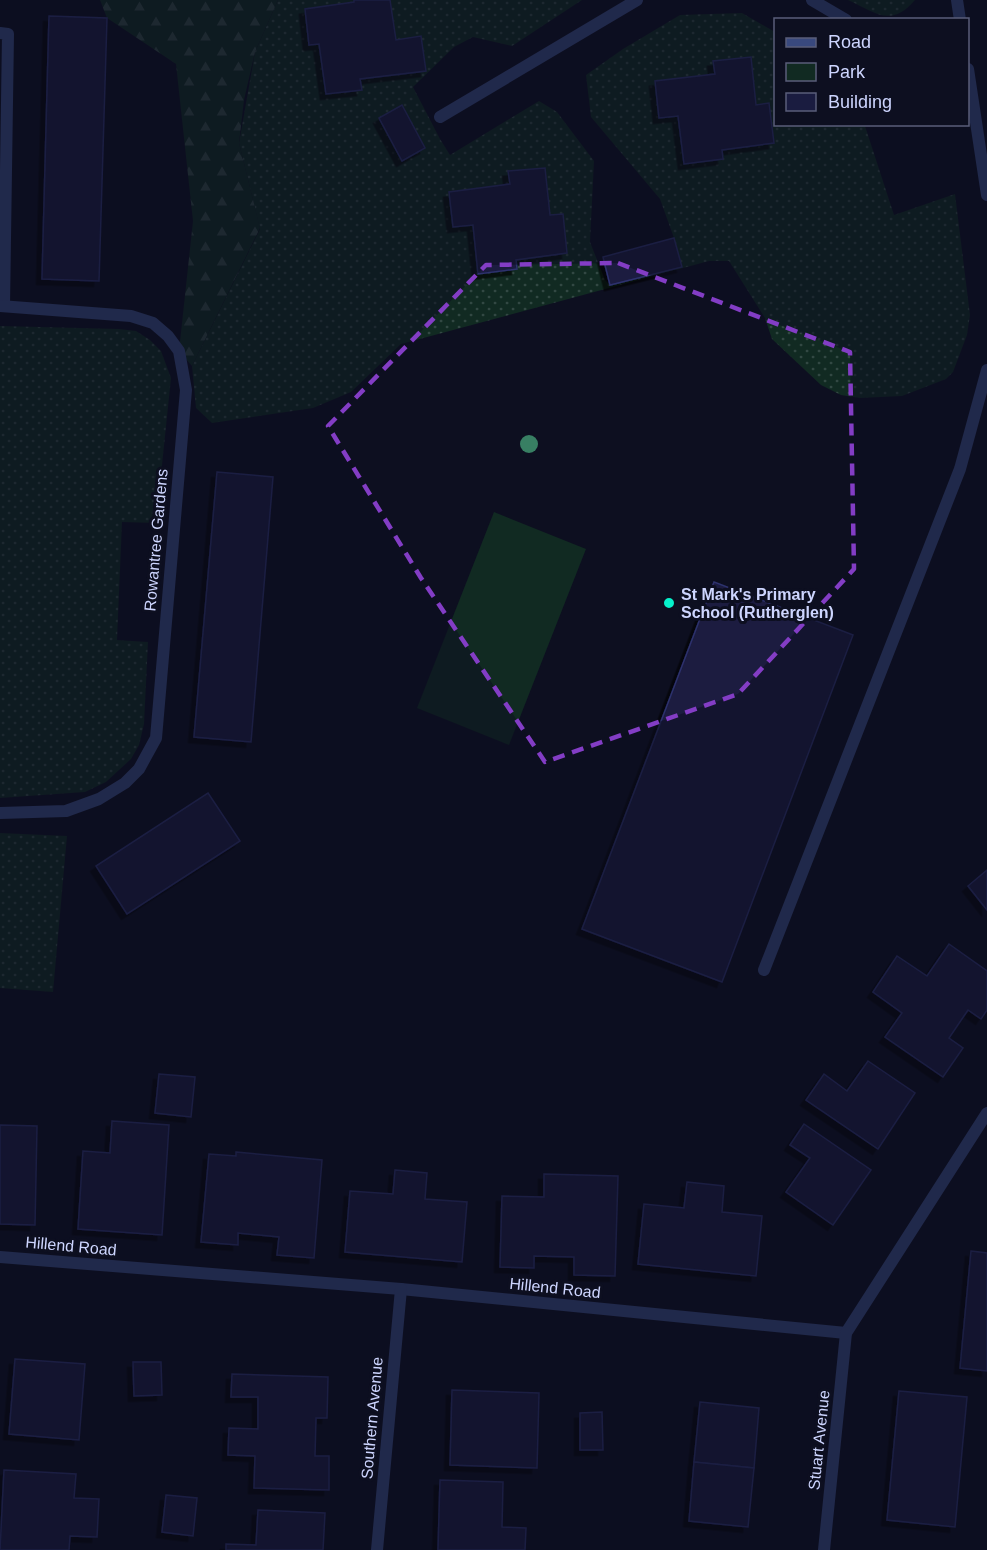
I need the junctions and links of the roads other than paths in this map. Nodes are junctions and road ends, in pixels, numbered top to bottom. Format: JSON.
{"nodes":[{"id":1,"x":637,"y":0,"type":"edge"},
{"id":2,"x":812,"y":0,"type":"edge"},
{"id":3,"x":957,"y":0,"type":"edge"},
{"id":4,"x":843,"y":18,"type":"edge"},
{"id":5,"x":960,"y":18,"type":"edge"},
{"id":6,"x":0,"y":33,"type":"edge"},
{"id":7,"x":969,"y":76,"type":"edge"},
{"id":8,"x":440,"y":117,"type":"dead end"},
{"id":9,"x":987,"y":195,"type":"edge"},
{"id":10,"x":2,"y":306,"type":"edge"},
{"id":11,"x":987,"y":370,"type":"edge"},
{"id":12,"x":0,"y":813,"type":"edge"},
{"id":13,"x":764,"y":970,"type":"dead end"},
{"id":14,"x":987,"y":1113,"type":"edge"},
{"id":15,"x":0,"y":1257,"type":"edge"},
{"id":16,"x":401,"y":1289,"type":"junction"},
{"id":17,"x":846,"y":1333,"type":"junction"},
{"id":18,"x":377,"y":1550,"type":"edge"},
{"id":19,"x":824,"y":1550,"type":"edge"}],
"edges":[{"from":1,"to":8,"type":"street"},
{"from":2,"to":4,"type":"street"},
{"from":3,"to":5,"type":"street"},
{"from":6,"to":10,"type":"street"},
{"from":7,"to":9,"type":"street"},
{"from":10,"to":12,"type":"street","name":"Rowantree Gardens"},
{"from":11,"to":13,"type":"street"},
{"from":14,"to":17,"type":"street"},
{"from":15,"to":16,"type":"street","name":"Hillend Road"},
{"from":16,"to":17,"type":"street","name":"Hillend Road"},
{"from":16,"to":18,"type":"street","name":"Southern Avenue"},
{"from":17,"to":19,"type":"street","name":"Stuart Avenue"}]}
